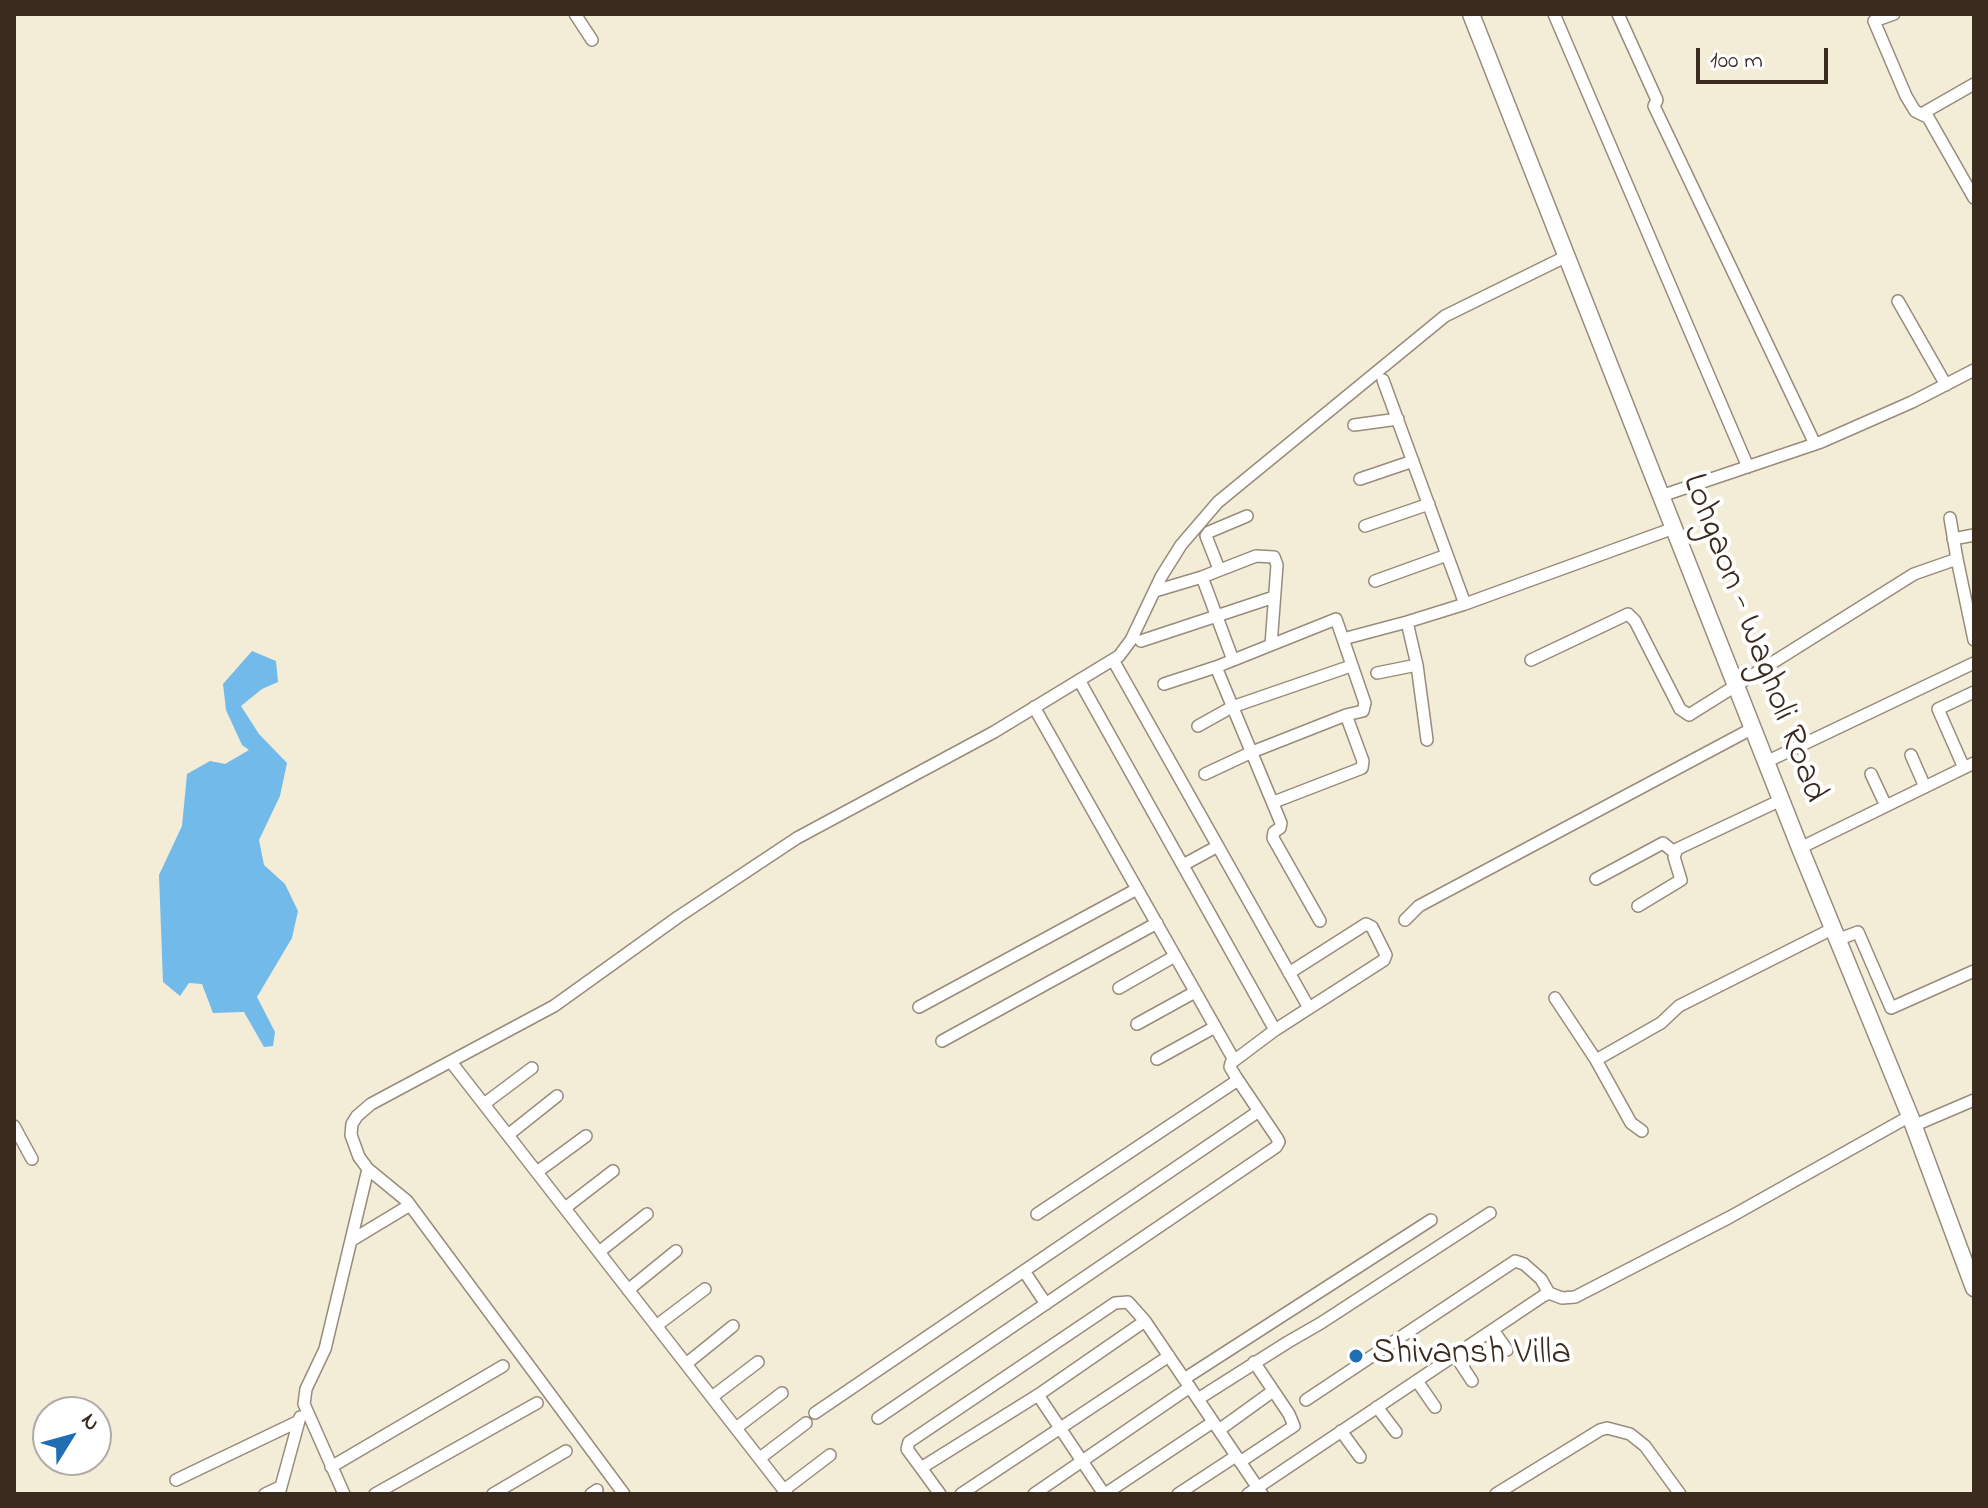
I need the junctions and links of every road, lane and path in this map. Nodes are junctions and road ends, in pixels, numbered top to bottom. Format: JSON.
{"nodes":[{"id":1,"x":575,"y":14,"type":"edge"},
{"id":2,"x":1471,"y":14,"type":"edge"},
{"id":3,"x":1554,"y":14,"type":"edge"},
{"id":4,"x":1618,"y":14,"type":"edge"},
{"id":5,"x":1894,"y":14,"type":"edge"},
{"id":6,"x":592,"y":40,"type":"dead end"},
{"id":7,"x":1974,"y":84,"type":"edge"},
{"id":8,"x":1925,"y":116,"type":"junction"},
{"id":9,"x":1974,"y":198,"type":"edge"},
{"id":10,"x":1567,"y":256,"type":"junction"},
{"id":11,"x":1898,"y":301,"type":"dead end"},
{"id":12,"x":1974,"y":370,"type":"edge"},
{"id":13,"x":1383,"y":380,"type":"dead end"},
{"id":14,"x":1946,"y":385,"type":"junction"},
{"id":15,"x":1398,"y":419,"type":"junction"},
{"id":16,"x":1354,"y":425,"type":"dead end"},
{"id":17,"x":1815,"y":444,"type":"junction"},
{"id":18,"x":1413,"y":461,"type":"junction"},
{"id":19,"x":1748,"y":467,"type":"junction"},
{"id":20,"x":1360,"y":479,"type":"dead end"},
{"id":21,"x":1661,"y":496,"type":"junction"},
{"id":22,"x":1429,"y":504,"type":"junction"},
{"id":23,"x":1247,"y":516,"type":"dead end"},
{"id":24,"x":1950,"y":518,"type":"dead end"},
{"id":25,"x":1365,"y":526,"type":"dead end"},
{"id":26,"x":1674,"y":528,"type":"junction"},
{"id":27,"x":1974,"y":535,"type":"edge"},
{"id":28,"x":1953,"y":539,"type":"junction"},
{"id":29,"x":1447,"y":555,"type":"junction"},
{"id":30,"x":1957,"y":559,"type":"junction"},
{"id":31,"x":1219,"y":569,"type":"junction"},
{"id":32,"x":1202,"y":577,"type":"junction"},
{"id":33,"x":1375,"y":581,"type":"dead end"},
{"id":34,"x":1968,"y":586,"type":"edge"},
{"id":35,"x":1155,"y":591,"type":"junction"},
{"id":36,"x":1274,"y":597,"type":"junction"},
{"id":37,"x":1465,"y":604,"type":"junction"},
{"id":38,"x":1217,"y":616,"type":"junction"},
{"id":39,"x":1407,"y":622,"type":"junction"},
{"id":40,"x":1973,"y":633,"type":"edge"},
{"id":41,"x":1343,"y":639,"type":"junction"},
{"id":42,"x":1141,"y":641,"type":"dead end"},
{"id":43,"x":1271,"y":645,"type":"junction"},
{"id":44,"x":1113,"y":660,"type":"junction"},
{"id":45,"x":1233,"y":660,"type":"junction"},
{"id":46,"x":1531,"y":660,"type":"dead end"},
{"id":47,"x":1974,"y":663,"type":"edge"},
{"id":48,"x":1417,"y":665,"type":"junction"},
{"id":49,"x":1351,"y":666,"type":"junction"},
{"id":50,"x":1216,"y":667,"type":"junction"},
{"id":51,"x":1377,"y":673,"type":"dead end"},
{"id":52,"x":1079,"y":680,"type":"junction"},
{"id":53,"x":1164,"y":684,"type":"dead end"},
{"id":54,"x":1735,"y":684,"type":"junction"},
{"id":55,"x":1974,"y":692,"type":"edge"},
{"id":56,"x":1034,"y":707,"type":"junction"},
{"id":57,"x":1232,"y":707,"type":"junction"},
{"id":58,"x":1346,"y":715,"type":"junction"},
{"id":59,"x":1198,"y":726,"type":"dead end"},
{"id":60,"x":1753,"y":728,"type":"junction"},
{"id":61,"x":1427,"y":740,"type":"dead end"},
{"id":62,"x":1252,"y":752,"type":"junction"},
{"id":63,"x":1911,"y":755,"type":"dead end"},
{"id":64,"x":1766,"y":762,"type":"junction"},
{"id":65,"x":1969,"y":766,"type":"edge"},
{"id":66,"x":1205,"y":774,"type":"dead end"},
{"id":67,"x":1871,"y":774,"type":"dead end"},
{"id":68,"x":1925,"y":787,"type":"junction"},
{"id":69,"x":1781,"y":800,"type":"junction"},
{"id":70,"x":1274,"y":802,"type":"junction"},
{"id":71,"x":1886,"y":806,"type":"junction"},
{"id":72,"x":1218,"y":846,"type":"junction"},
{"id":73,"x":1800,"y":848,"type":"junction"},
{"id":74,"x":1675,"y":853,"type":"junction"},
{"id":75,"x":1183,"y":865,"type":"junction"},
{"id":76,"x":1596,"y":879,"type":"dead end"},
{"id":77,"x":1137,"y":889,"type":"junction"},
{"id":78,"x":1638,"y":906,"type":"dead end"},
{"id":79,"x":1405,"y":920,"type":"dead end"},
{"id":80,"x":1320,"y":921,"type":"dead end"},
{"id":81,"x":1157,"y":923,"type":"junction"},
{"id":82,"x":1835,"y":935,"type":"junction"},
{"id":83,"x":1175,"y":956,"type":"junction"},
{"id":84,"x":1974,"y":971,"type":"edge"},
{"id":85,"x":1289,"y":973,"type":"junction"},
{"id":86,"x":1119,"y":988,"type":"dead end"},
{"id":87,"x":1195,"y":992,"type":"junction"},
{"id":88,"x":1555,"y":998,"type":"dead end"},
{"id":89,"x":919,"y":1007,"type":"dead end"},
{"id":90,"x":1309,"y":1008,"type":"junction"},
{"id":91,"x":1137,"y":1024,"type":"dead end"},
{"id":92,"x":1215,"y":1027,"type":"junction"},
{"id":93,"x":1275,"y":1030,"type":"junction"},
{"id":94,"x":942,"y":1041,"type":"dead end"},
{"id":95,"x":1157,"y":1059,"type":"dead end"},
{"id":96,"x":1234,"y":1060,"type":"junction"},
{"id":97,"x":1596,"y":1060,"type":"junction"},
{"id":98,"x":451,"y":1062,"type":"junction"},
{"id":99,"x":532,"y":1068,"type":"dead end"},
{"id":100,"x":1238,"y":1080,"type":"junction"},
{"id":101,"x":557,"y":1096,"type":"dead end"},
{"id":102,"x":1974,"y":1100,"type":"edge"},
{"id":103,"x":484,"y":1104,"type":"junction"},
{"id":104,"x":1259,"y":1111,"type":"junction"},
{"id":105,"x":1912,"y":1121,"type":"junction"},
{"id":106,"x":14,"y":1126,"type":"edge"},
{"id":107,"x":1642,"y":1131,"type":"dead end"},
{"id":108,"x":508,"y":1135,"type":"junction"},
{"id":109,"x":586,"y":1136,"type":"dead end"},
{"id":110,"x":32,"y":1159,"type":"dead end"},
{"id":111,"x":368,"y":1169,"type":"junction"},
{"id":112,"x":613,"y":1171,"type":"dead end"},
{"id":113,"x":537,"y":1172,"type":"junction"},
{"id":114,"x":410,"y":1205,"type":"junction"},
{"id":115,"x":565,"y":1208,"type":"junction"},
{"id":116,"x":1490,"y":1213,"type":"dead end"},
{"id":117,"x":647,"y":1214,"type":"dead end"},
{"id":118,"x":1037,"y":1214,"type":"dead end"},
{"id":119,"x":1431,"y":1220,"type":"dead end"},
{"id":120,"x":352,"y":1240,"type":"junction"},
{"id":121,"x":676,"y":1251,"type":"dead end"},
{"id":122,"x":599,"y":1252,"type":"junction"},
{"id":123,"x":1024,"y":1271,"type":"junction"},
{"id":124,"x":1974,"y":1288,"type":"edge"},
{"id":125,"x":705,"y":1289,"type":"dead end"},
{"id":126,"x":628,"y":1290,"type":"junction"},
{"id":127,"x":1549,"y":1293,"type":"junction"},
{"id":128,"x":1046,"y":1304,"type":"junction"},
{"id":129,"x":1145,"y":1321,"type":"junction"},
{"id":130,"x":656,"y":1326,"type":"junction"},
{"id":131,"x":733,"y":1326,"type":"dead end"},
{"id":132,"x":1493,"y":1330,"type":"junction"},
{"id":133,"x":1507,"y":1350,"type":"dead end"},
{"id":134,"x":1455,"y":1355,"type":"junction"},
{"id":135,"x":1169,"y":1356,"type":"junction"},
{"id":136,"x":758,"y":1362,"type":"dead end"},
{"id":137,"x":1254,"y":1362,"type":"junction"},
{"id":138,"x":686,"y":1364,"type":"junction"},
{"id":139,"x":503,"y":1366,"type":"dead end"},
{"id":140,"x":1417,"y":1381,"type":"junction"},
{"id":141,"x":1472,"y":1381,"type":"dead end"},
{"id":142,"x":1187,"y":1383,"type":"junction"},
{"id":143,"x":1273,"y":1391,"type":"junction"},
{"id":144,"x":782,"y":1393,"type":"dead end"},
{"id":145,"x":1038,"y":1395,"type":"junction"},
{"id":146,"x":712,"y":1397,"type":"junction"},
{"id":147,"x":1198,"y":1399,"type":"junction"},
{"id":148,"x":1306,"y":1400,"type":"dead end"},
{"id":149,"x":537,"y":1403,"type":"dead end"},
{"id":150,"x":304,"y":1404,"type":"junction"},
{"id":151,"x":1377,"y":1407,"type":"junction"},
{"id":152,"x":1435,"y":1407,"type":"dead end"},
{"id":153,"x":815,"y":1413,"type":"dead end"},
{"id":154,"x":878,"y":1418,"type":"dead end"},
{"id":155,"x":299,"y":1421,"type":"junction"},
{"id":156,"x":806,"y":1423,"type":"dead end"},
{"id":157,"x":1216,"y":1426,"type":"junction"},
{"id":158,"x":736,"y":1428,"type":"junction"},
{"id":159,"x":1060,"y":1428,"type":"junction"},
{"id":160,"x":1341,"y":1431,"type":"junction"},
{"id":161,"x":1396,"y":1432,"type":"dead end"},
{"id":162,"x":566,"y":1451,"type":"dead end"},
{"id":163,"x":830,"y":1455,"type":"dead end"},
{"id":164,"x":1360,"y":1457,"type":"dead end"},
{"id":165,"x":760,"y":1458,"type":"junction"},
{"id":166,"x":1238,"y":1459,"type":"junction"},
{"id":167,"x":1082,"y":1461,"type":"junction"},
{"id":168,"x":331,"y":1467,"type":"junction"},
{"id":169,"x":921,"y":1468,"type":"junction"},
{"id":170,"x":176,"y":1480,"type":"dead end"},
{"id":171,"x":280,"y":1491,"type":"edge"},
{"id":172,"x":786,"y":1492,"type":"edge"},
{"id":173,"x":1256,"y":1492,"type":"edge"},
{"id":174,"x":265,"y":1494,"type":"edge"},
{"id":175,"x":344,"y":1494,"type":"edge"},
{"id":176,"x":375,"y":1494,"type":"edge"},
{"id":177,"x":493,"y":1494,"type":"edge"},
{"id":178,"x":624,"y":1494,"type":"edge"},
{"id":179,"x":940,"y":1494,"type":"edge"},
{"id":180,"x":961,"y":1494,"type":"edge"},
{"id":181,"x":1034,"y":1494,"type":"edge"},
{"id":182,"x":1104,"y":1494,"type":"edge"},
{"id":183,"x":1178,"y":1494,"type":"edge"},
{"id":184,"x":1496,"y":1494,"type":"edge"},
{"id":185,"x":1680,"y":1494,"type":"edge"}],
"edges":[{"from":1,"to":6,"type":"street"},
{"from":2,"to":10,"type":"main road","name":"Lohgaon - Wagholi Road"},
{"from":3,"to":19,"type":"street"},
{"from":4,"to":17,"type":"street"},
{"from":5,"to":8,"type":"street"},
{"from":7,"to":8,"type":"street"},
{"from":8,"to":9,"type":"street"},
{"from":10,"to":21,"type":"main road","name":"Lohgaon - Wagholi Road"},
{"from":10,"to":35,"type":"street"},
{"from":11,"to":14,"type":"street"},
{"from":12,"to":14,"type":"street"},
{"from":13,"to":15,"type":"street"},
{"from":14,"to":17,"type":"street"},
{"from":15,"to":16,"type":"street"},
{"from":15,"to":18,"type":"street"},
{"from":17,"to":19,"type":"street"},
{"from":18,"to":20,"type":"street"},
{"from":18,"to":22,"type":"street"},
{"from":19,"to":21,"type":"street"},
{"from":21,"to":26,"type":"main road","name":"Lohgaon - Wagholi Road"},
{"from":22,"to":25,"type":"street"},
{"from":22,"to":29,"type":"street"},
{"from":23,"to":31,"type":"street"},
{"from":24,"to":28,"type":"street"},
{"from":26,"to":37,"type":"street"},
{"from":26,"to":54,"type":"main road","name":"Lohgaon - Wagholi Road"},
{"from":27,"to":28,"type":"street"},
{"from":28,"to":30,"type":"street"},
{"from":29,"to":33,"type":"street"},
{"from":29,"to":37,"type":"street"},
{"from":30,"to":34,"type":"street"},
{"from":30,"to":54,"type":"street"},
{"from":31,"to":32,"type":"street"},
{"from":31,"to":36,"type":"street"},
{"from":32,"to":35,"type":"street"},
{"from":32,"to":38,"type":"street"},
{"from":34,"to":40,"type":"street"},
{"from":35,"to":44,"type":"street"},
{"from":36,"to":38,"type":"street"},
{"from":36,"to":43,"type":"street"},
{"from":37,"to":39,"type":"street"},
{"from":38,"to":42,"type":"street"},
{"from":38,"to":45,"type":"street"},
{"from":39,"to":41,"type":"street"},
{"from":39,"to":48,"type":"street"},
{"from":41,"to":43,"type":"street"},
{"from":41,"to":49,"type":"street"},
{"from":43,"to":45,"type":"street"},
{"from":44,"to":52,"type":"street"},
{"from":44,"to":72,"type":"street"},
{"from":45,"to":50,"type":"street"},
{"from":46,"to":54,"type":"street"},
{"from":47,"to":64,"type":"street"},
{"from":48,"to":51,"type":"street"},
{"from":48,"to":61,"type":"street"},
{"from":49,"to":57,"type":"street"},
{"from":49,"to":58,"type":"street"},
{"from":50,"to":53,"type":"street"},
{"from":50,"to":57,"type":"street"},
{"from":52,"to":56,"type":"street"},
{"from":52,"to":75,"type":"street"},
{"from":54,"to":60,"type":"main road","name":"Lohgaon - Wagholi Road"},
{"from":55,"to":65,"type":"street"},
{"from":56,"to":77,"type":"street"},
{"from":56,"to":98,"type":"street"},
{"from":57,"to":59,"type":"street"},
{"from":57,"to":62,"type":"street"},
{"from":58,"to":62,"type":"street"},
{"from":58,"to":70,"type":"street"},
{"from":60,"to":64,"type":"main road","name":"Lohgaon - Wagholi Road"},
{"from":60,"to":79,"type":"street"},
{"from":62,"to":66,"type":"street"},
{"from":62,"to":70,"type":"street"},
{"from":63,"to":68,"type":"street"},
{"from":64,"to":69,"type":"main road","name":"Lohgaon - Wagholi Road"},
{"from":65,"to":68,"type":"street"},
{"from":67,"to":71,"type":"street"},
{"from":68,"to":71,"type":"street"},
{"from":69,"to":73,"type":"main road","name":"Lohgaon - Wagholi Road"},
{"from":69,"to":74,"type":"street"},
{"from":70,"to":80,"type":"street"},
{"from":71,"to":73,"type":"street"},
{"from":72,"to":75,"type":"street"},
{"from":72,"to":85,"type":"street"},
{"from":73,"to":82,"type":"main road","name":"Lohgaon - Wagholi Road"},
{"from":74,"to":76,"type":"street"},
{"from":74,"to":78,"type":"street"},
{"from":75,"to":93,"type":"street"},
{"from":77,"to":81,"type":"street"},
{"from":77,"to":89,"type":"street"},
{"from":81,"to":83,"type":"street"},
{"from":81,"to":94,"type":"street"},
{"from":82,"to":84,"type":"street"},
{"from":82,"to":97,"type":"street"},
{"from":82,"to":105,"type":"main road","name":"Lohgaon - Wagholi Road"},
{"from":83,"to":86,"type":"street"},
{"from":83,"to":87,"type":"street"},
{"from":85,"to":90,"type":"street"},
{"from":85,"to":90,"type":"street"},
{"from":87,"to":91,"type":"street"},
{"from":87,"to":92,"type":"street"},
{"from":88,"to":97,"type":"street"},
{"from":90,"to":93,"type":"street"},
{"from":92,"to":95,"type":"street"},
{"from":92,"to":96,"type":"street"},
{"from":93,"to":96,"type":"street"},
{"from":96,"to":100,"type":"street"},
{"from":97,"to":107,"type":"street"},
{"from":98,"to":103,"type":"street"},
{"from":98,"to":111,"type":"street"},
{"from":99,"to":103,"type":"street"},
{"from":100,"to":104,"type":"street"},
{"from":100,"to":118,"type":"street"},
{"from":101,"to":108,"type":"street"},
{"from":102,"to":105,"type":"street"},
{"from":103,"to":108,"type":"street"},
{"from":104,"to":123,"type":"street"},
{"from":104,"to":128,"type":"street"},
{"from":105,"to":124,"type":"main road","name":"Lohgaon - Wagholi Road"},
{"from":105,"to":127,"type":"street"},
{"from":106,"to":110,"type":"street"},
{"from":108,"to":113,"type":"street"},
{"from":109,"to":113,"type":"street"},
{"from":111,"to":114,"type":"street"},
{"from":111,"to":120,"type":"street"},
{"from":112,"to":115,"type":"street"},
{"from":113,"to":115,"type":"street"},
{"from":114,"to":120,"type":"street"},
{"from":114,"to":178,"type":"street"},
{"from":115,"to":122,"type":"street"},
{"from":116,"to":137,"type":"street"},
{"from":117,"to":122,"type":"street"},
{"from":119,"to":142,"type":"street"},
{"from":120,"to":150,"type":"street"},
{"from":121,"to":126,"type":"street"},
{"from":122,"to":126,"type":"street"},
{"from":123,"to":128,"type":"street"},
{"from":123,"to":153,"type":"street"},
{"from":125,"to":130,"type":"street"},
{"from":126,"to":130,"type":"street"},
{"from":127,"to":132,"type":"street"},
{"from":127,"to":148,"type":"street"},
{"from":128,"to":154,"type":"street"},
{"from":129,"to":135,"type":"street"},
{"from":129,"to":145,"type":"street"},
{"from":129,"to":169,"type":"street"},
{"from":130,"to":138,"type":"street"},
{"from":131,"to":138,"type":"street"},
{"from":132,"to":133,"type":"street"},
{"from":132,"to":134,"type":"street"},
{"from":134,"to":140,"type":"street"},
{"from":134,"to":141,"type":"street"},
{"from":135,"to":142,"type":"street"},
{"from":135,"to":159,"type":"street"},
{"from":136,"to":146,"type":"street"},
{"from":137,"to":143,"type":"street"},
{"from":137,"to":147,"type":"street"},
{"from":138,"to":146,"type":"street"},
{"from":139,"to":168,"type":"street"},
{"from":140,"to":151,"type":"street"},
{"from":140,"to":152,"type":"street"},
{"from":142,"to":147,"type":"street"},
{"from":142,"to":167,"type":"street"},
{"from":143,"to":157,"type":"street"},
{"from":143,"to":166,"type":"street"},
{"from":144,"to":158,"type":"street"},
{"from":145,"to":159,"type":"street"},
{"from":145,"to":169,"type":"street"},
{"from":146,"to":158,"type":"street"},
{"from":147,"to":157,"type":"street"},
{"from":149,"to":176,"type":"street"},
{"from":150,"to":155,"type":"street"},
{"from":150,"to":168,"type":"street"},
{"from":151,"to":160,"type":"street"},
{"from":151,"to":161,"type":"street"},
{"from":155,"to":170,"type":"street"},
{"from":155,"to":171,"type":"street"},
{"from":156,"to":165,"type":"street"},
{"from":157,"to":166,"type":"street"},
{"from":157,"to":182,"type":"street"},
{"from":158,"to":165,"type":"street"},
{"from":159,"to":167,"type":"street"},
{"from":159,"to":180,"type":"street"},
{"from":160,"to":164,"type":"street"},
{"from":160,"to":173,"type":"street"},
{"from":162,"to":177,"type":"street"},
{"from":163,"to":172,"type":"street"},
{"from":165,"to":172,"type":"street"},
{"from":166,"to":173,"type":"street"},
{"from":166,"to":183,"type":"street"},
{"from":167,"to":181,"type":"street"},
{"from":167,"to":182,"type":"street"},
{"from":168,"to":175,"type":"street"},
{"from":169,"to":179,"type":"street"},
{"from":171,"to":174,"type":"street"},
{"from":184,"to":185,"type":"street"}]}
